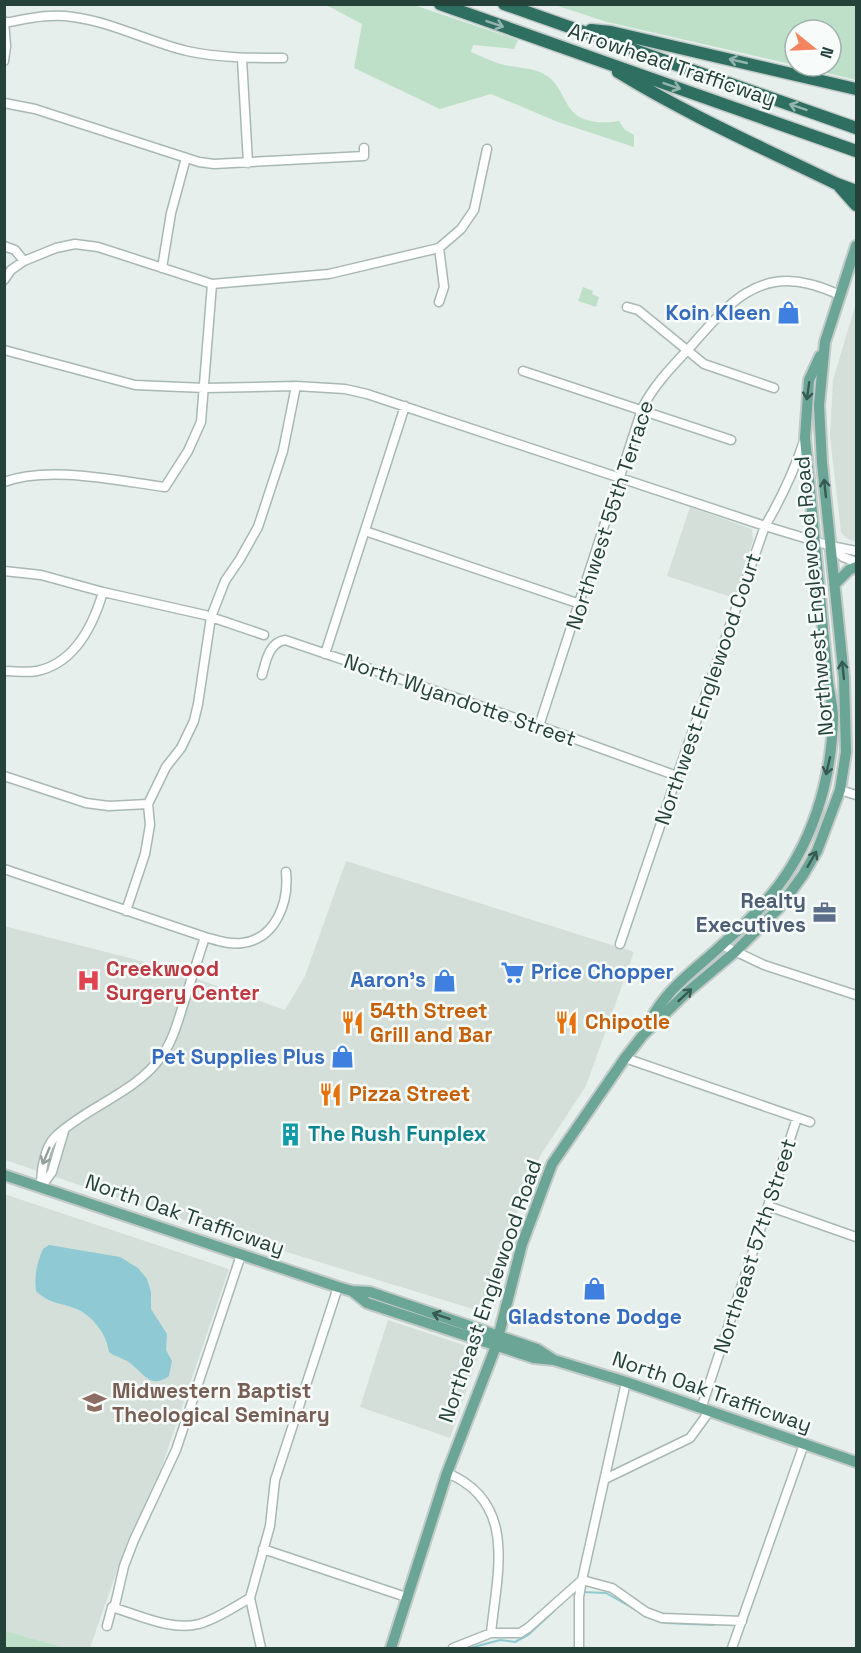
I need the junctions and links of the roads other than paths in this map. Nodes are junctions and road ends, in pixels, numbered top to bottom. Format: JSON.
{"nodes":[{"id":1,"x":440,"y":4,"type":"edge"},
{"id":2,"x":504,"y":4,"type":"edge"},
{"id":3,"x":5,"y":22,"type":"edge"},
{"id":4,"x":573,"y":28,"type":"junction"},
{"id":5,"x":242,"y":58,"type":"junction"},
{"id":6,"x":283,"y":58,"type":"dead end"},
{"id":7,"x":597,"y":59,"type":"junction"},
{"id":8,"x":4,"y":61,"type":"edge"},
{"id":9,"x":856,"y":89,"type":"edge"},
{"id":10,"x":4,"y":103,"type":"edge"},
{"id":11,"x":855,"y":127,"type":"edge"},
{"id":12,"x":364,"y":148,"type":"dead end"},
{"id":13,"x":487,"y":149,"type":"dead end"},
{"id":14,"x":852,"y":149,"type":"edge"},
{"id":15,"x":186,"y":158,"type":"junction"},
{"id":16,"x":248,"y":163,"type":"junction"},
{"id":17,"x":837,"y":184,"type":"junction"},
{"id":18,"x":856,"y":191,"type":"edge"},
{"id":19,"x":856,"y":205,"type":"edge"},
{"id":20,"x":4,"y":246,"type":"edge"},
{"id":21,"x":856,"y":246,"type":"edge"},
{"id":22,"x":439,"y":248,"type":"junction"},
{"id":23,"x":24,"y":261,"type":"junction"},
{"id":24,"x":162,"y":268,"type":"junction"},
{"id":25,"x":4,"y":280,"type":"edge"},
{"id":26,"x":212,"y":284,"type":"junction"},
{"id":27,"x":840,"y":295,"type":"junction"},
{"id":28,"x":439,"y":302,"type":"dead end"},
{"id":29,"x":627,"y":307,"type":"dead end"},
{"id":30,"x":824,"y":347,"type":"junction"},
{"id":31,"x":4,"y":350,"type":"edge"},
{"id":32,"x":686,"y":351,"type":"junction"},
{"id":33,"x":523,"y":371,"type":"dead end"},
{"id":34,"x":296,"y":386,"type":"junction"},
{"id":35,"x":205,"y":388,"type":"junction"},
{"id":36,"x":774,"y":388,"type":"dead end"},
{"id":37,"x":405,"y":406,"type":"junction"},
{"id":38,"x":642,"y":410,"type":"junction"},
{"id":39,"x":805,"y":438,"type":"junction"},
{"id":40,"x":731,"y":440,"type":"dead end"},
{"id":41,"x":620,"y":478,"type":"junction"},
{"id":42,"x":4,"y":482,"type":"edge"},
{"id":43,"x":765,"y":526,"type":"junction"},
{"id":44,"x":365,"y":531,"type":"junction"},
{"id":45,"x":815,"y":541,"type":"junction"},
{"id":46,"x":831,"y":546,"type":"junction"},
{"id":47,"x":856,"y":551,"type":"edge"},
{"id":48,"x":856,"y":562,"type":"edge"},
{"id":49,"x":856,"y":567,"type":"edge"},
{"id":50,"x":4,"y":571,"type":"edge"},
{"id":51,"x":835,"y":584,"type":"junction"},
{"id":52,"x":103,"y":592,"type":"junction"},
{"id":53,"x":580,"y":604,"type":"junction"},
{"id":54,"x":211,"y":617,"type":"junction"},
{"id":55,"x":264,"y":635,"type":"dead end"},
{"id":56,"x":325,"y":654,"type":"junction"},
{"id":57,"x":4,"y":671,"type":"edge"},
{"id":58,"x":262,"y":675,"type":"dead end"},
{"id":59,"x":539,"y":726,"type":"junction"},
{"id":60,"x":4,"y":776,"type":"edge"},
{"id":61,"x":677,"y":776,"type":"junction"},
{"id":62,"x":840,"y":790,"type":"junction"},
{"id":63,"x":856,"y":795,"type":"edge"},
{"id":64,"x":148,"y":804,"type":"junction"},
{"id":65,"x":4,"y":869,"type":"edge"},
{"id":66,"x":286,"y":872,"type":"dead end"},
{"id":67,"x":126,"y":911,"type":"junction"},
{"id":68,"x":205,"y":937,"type":"junction"},
{"id":69,"x":620,"y":944,"type":"dead end"},
{"id":70,"x":722,"y":945,"type":"junction"},
{"id":71,"x":735,"y":952,"type":"junction"},
{"id":72,"x":856,"y":995,"type":"edge"},
{"id":73,"x":643,"y":1035,"type":"junction"},
{"id":74,"x":625,"y":1058,"type":"junction"},
{"id":75,"x":797,"y":1118,"type":"junction"},
{"id":76,"x":810,"y":1122,"type":"dead end"},
{"id":77,"x":4,"y":1175,"type":"edge"},
{"id":78,"x":41,"y":1187,"type":"junction"},
{"id":79,"x":768,"y":1206,"type":"junction"},
{"id":80,"x":856,"y":1237,"type":"edge"},
{"id":81,"x":241,"y":1255,"type":"junction"},
{"id":82,"x":338,"y":1287,"type":"junction"},
{"id":83,"x":497,"y":1341,"type":"junction"},
{"id":84,"x":626,"y":1382,"type":"junction"},
{"id":85,"x":705,"y":1411,"type":"junction"},
{"id":86,"x":804,"y":1444,"type":"junction"},
{"id":87,"x":856,"y":1462,"type":"edge"},
{"id":88,"x":447,"y":1473,"type":"junction"},
{"id":89,"x":605,"y":1479,"type":"junction"},
{"id":90,"x":263,"y":1549,"type":"junction"},
{"id":91,"x":582,"y":1580,"type":"junction"},
{"id":92,"x":250,"y":1598,"type":"junction"},
{"id":93,"x":406,"y":1598,"type":"junction"},
{"id":94,"x":115,"y":1605,"type":"junction"},
{"id":95,"x":742,"y":1621,"type":"junction"},
{"id":96,"x":107,"y":1626,"type":"dead end"},
{"id":97,"x":491,"y":1633,"type":"junction"},
{"id":98,"x":261,"y":1648,"type":"edge"},
{"id":99,"x":391,"y":1648,"type":"edge"},
{"id":100,"x":453,"y":1648,"type":"edge"},
{"id":101,"x":579,"y":1648,"type":"edge"},
{"id":102,"x":732,"y":1648,"type":"edge"}],
"edges":[{"from":1,"to":7,"type":"highway","name":"Arrowhead Trafficway","one_way":true},
{"from":2,"to":4,"type":"highway","name":"Arrowhead Trafficway"},
{"from":3,"to":5,"type":"street"},
{"from":3,"to":8,"type":"street"},
{"from":9,"to":4,"type":"highway","one_way":true},
{"from":11,"to":4,"type":"highway","name":"Arrowhead Trafficway","one_way":true},
{"from":5,"to":6,"type":"street"},
{"from":5,"to":16,"type":"street"},
{"from":7,"to":14,"type":"highway","name":"Arrowhead Trafficway","one_way":true},
{"from":7,"to":17,"type":"highway"},
{"from":10,"to":15,"type":"street"},
{"from":12,"to":16,"type":"street"},
{"from":13,"to":22,"type":"street"},
{"from":15,"to":16,"type":"street"},
{"from":15,"to":24,"type":"street"},
{"from":17,"to":18,"type":"highway"},
{"from":17,"to":19,"type":"highway"},
{"from":20,"to":23,"type":"street"},
{"from":21,"to":27,"type":"main road","name":"Northwest Englewood Road"},
{"from":22,"to":26,"type":"street"},
{"from":22,"to":28,"type":"street"},
{"from":23,"to":24,"type":"street"},
{"from":23,"to":25,"type":"street"},
{"from":24,"to":26,"type":"street"},
{"from":26,"to":35,"type":"street"},
{"from":27,"to":30,"type":"main road","name":"Northwest Englewood Road"},
{"from":27,"to":32,"type":"street","name":"Northwest 55th Terrace"},
{"from":29,"to":32,"type":"street"},
{"from":30,"to":39,"type":"main road","name":"Northwest Englewood Road","one_way":true},
{"from":46,"to":30,"type":"main road","name":"Northwest Englewood Road","one_way":true},
{"from":31,"to":35,"type":"street"},
{"from":32,"to":36,"type":"street"},
{"from":32,"to":38,"type":"street","name":"Northwest 55th Terrace"},
{"from":33,"to":38,"type":"street"},
{"from":34,"to":35,"type":"street"},
{"from":34,"to":37,"type":"street"},
{"from":34,"to":54,"type":"street"},
{"from":35,"to":42,"type":"street"},
{"from":37,"to":41,"type":"street"},
{"from":37,"to":44,"type":"street"},
{"from":38,"to":40,"type":"street"},
{"from":38,"to":41,"type":"street","name":"Northwest 55th Terrace"},
{"from":39,"to":43,"type":"street","name":"Northwest Englewood Court"},
{"from":39,"to":45,"type":"main road","name":"Northwest Englewood Road"},
{"from":41,"to":43,"type":"street"},
{"from":41,"to":53,"type":"street","name":"Northwest 55th Terrace"},
{"from":43,"to":45,"type":"street"},
{"from":43,"to":61,"type":"street","name":"Northwest Englewood Court"},
{"from":44,"to":53,"type":"street"},
{"from":44,"to":56,"type":"street"},
{"from":45,"to":46,"type":"street"},
{"from":45,"to":70,"type":"main road","name":"Northwest Englewood Road","one_way":true},
{"from":46,"to":47,"type":"street"},
{"from":46,"to":48,"type":"street"},
{"from":46,"to":51,"type":"main road","name":"Northwest Englewood Road"},
{"from":49,"to":51,"type":"main road"},
{"from":50,"to":52,"type":"street"},
{"from":62,"to":51,"type":"main road","name":"Northwest Englewood Road","one_way":true},
{"from":52,"to":54,"type":"street"},
{"from":52,"to":57,"type":"street"},
{"from":53,"to":59,"type":"street","name":"Northwest 55th Terrace"},
{"from":54,"to":55,"type":"street"},
{"from":54,"to":64,"type":"street"},
{"from":56,"to":58,"type":"street","name":"North Wyandotte Street"},
{"from":56,"to":59,"type":"street","name":"North Wyandotte Street"},
{"from":59,"to":61,"type":"street","name":"North Wyandotte Street"},
{"from":60,"to":64,"type":"street"},
{"from":61,"to":69,"type":"street","name":"Northwest Englewood Court"},
{"from":62,"to":63,"type":"street"},
{"from":71,"to":62,"type":"main road","name":"Northwest Englewood Road","one_way":true},
{"from":64,"to":67,"type":"street"},
{"from":65,"to":67,"type":"street"},
{"from":66,"to":68,"type":"street"},
{"from":67,"to":68,"type":"street"},
{"from":68,"to":78,"type":"street"},
{"from":70,"to":71,"type":"street"},
{"from":70,"to":73,"type":"main road","name":"Northeast Englewood Road"},
{"from":71,"to":72,"type":"street"},
{"from":73,"to":71,"type":"main road","name":"Northeast Englewood Road","one_way":true},
{"from":73,"to":74,"type":"main road","name":"Northeast Englewood Road"},
{"from":74,"to":75,"type":"street"},
{"from":74,"to":83,"type":"main road","name":"Northeast Englewood Road"},
{"from":75,"to":76,"type":"street"},
{"from":75,"to":79,"type":"street","name":"Northeast 57th Street"},
{"from":77,"to":78,"type":"main road","name":"North Oak Trafficway"},
{"from":78,"to":81,"type":"main road","name":"North Oak Trafficway"},
{"from":79,"to":80,"type":"street"},
{"from":79,"to":85,"type":"street","name":"Northeast 57th Street"},
{"from":81,"to":82,"type":"main road","name":"North Oak Trafficway"},
{"from":81,"to":94,"type":"street"},
{"from":82,"to":83,"type":"main road","name":"North Oak Trafficway"},
{"from":82,"to":90,"type":"street"},
{"from":83,"to":84,"type":"main road","name":"North Oak Trafficway"},
{"from":83,"to":88,"type":"main road","name":"Northeast Englewood Road"},
{"from":84,"to":85,"type":"main road","name":"North Oak Trafficway"},
{"from":84,"to":89,"type":"street"},
{"from":85,"to":86,"type":"main road","name":"North Oak Trafficway"},
{"from":85,"to":89,"type":"street","name":"Northeast 57th Street"},
{"from":86,"to":87,"type":"main road","name":"North Oak Trafficway"},
{"from":86,"to":95,"type":"street"},
{"from":88,"to":93,"type":"main road","name":"Northeast Englewood Road"},
{"from":88,"to":97,"type":"street"},
{"from":89,"to":91,"type":"street"},
{"from":90,"to":92,"type":"street"},
{"from":90,"to":93,"type":"street"},
{"from":91,"to":95,"type":"street"},
{"from":91,"to":97,"type":"street"},
{"from":91,"to":101,"type":"street"},
{"from":92,"to":94,"type":"street"},
{"from":92,"to":98,"type":"street"},
{"from":93,"to":99,"type":"main road","name":"Northeast Englewood Road"},
{"from":94,"to":96,"type":"street"},
{"from":95,"to":102,"type":"street"},
{"from":97,"to":100,"type":"street"}]}
